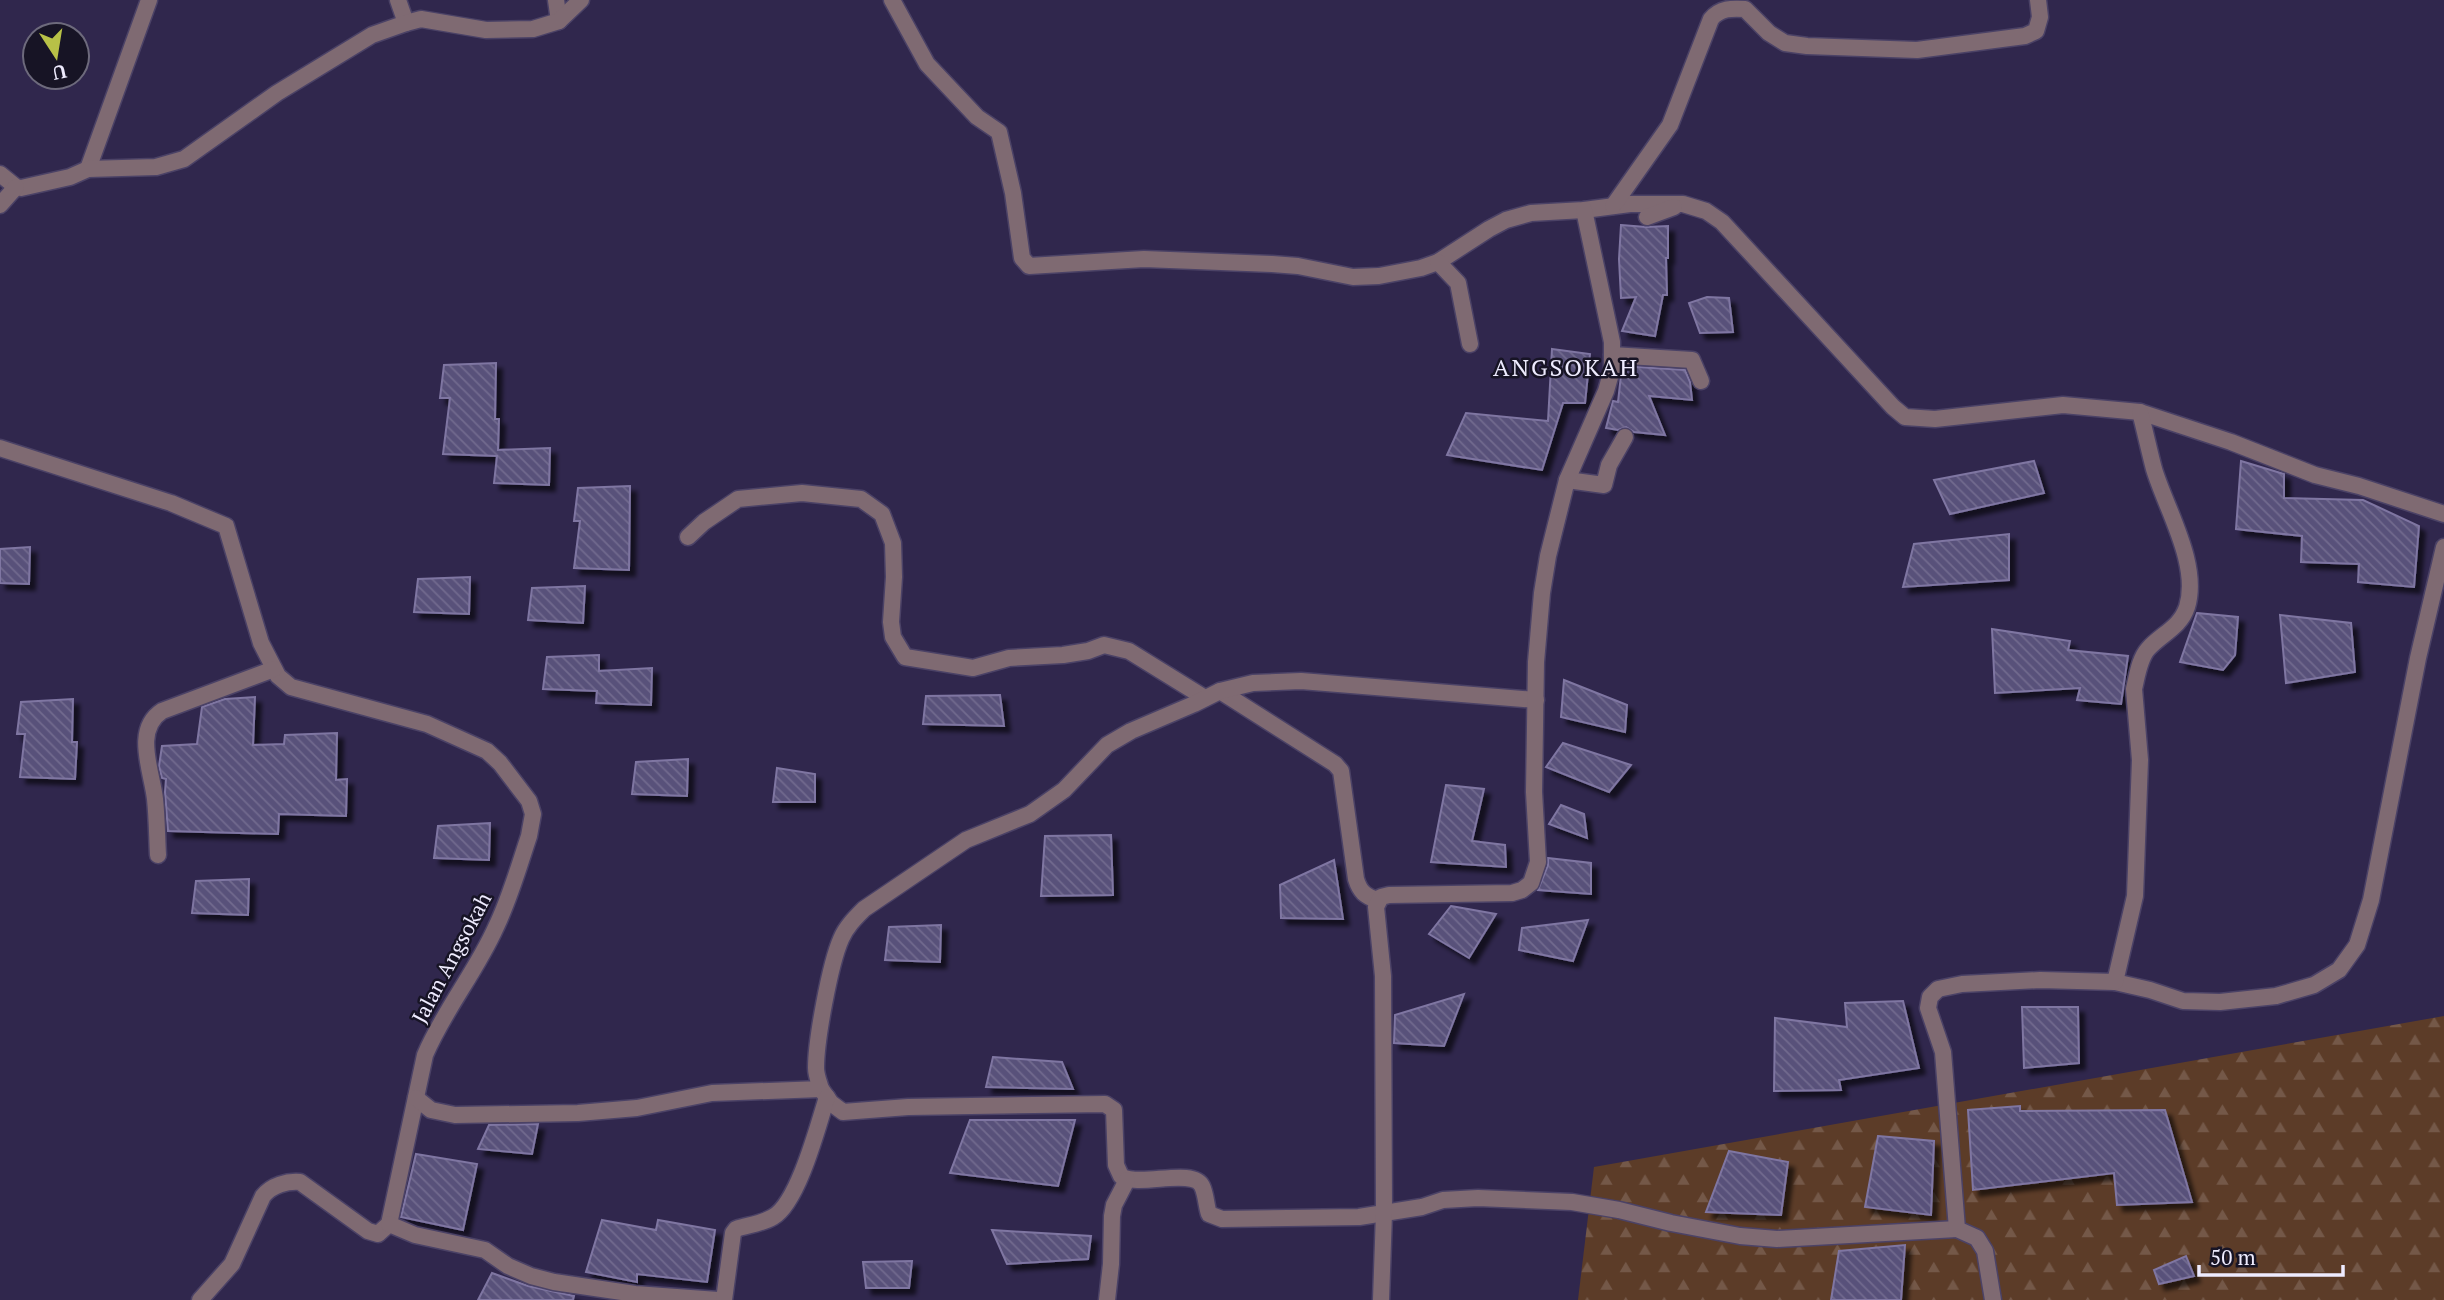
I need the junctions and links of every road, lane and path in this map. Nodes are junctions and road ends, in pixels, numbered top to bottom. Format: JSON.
{"nodes":[{"id":1,"x":149,"y":0,"type":"edge"},
{"id":2,"x":398,"y":0,"type":"edge"},
{"id":3,"x":556,"y":0,"type":"edge"},
{"id":4,"x":581,"y":0,"type":"edge"},
{"id":5,"x":892,"y":0,"type":"edge"},
{"id":6,"x":2038,"y":0,"type":"edge"},
{"id":7,"x":559,"y":21,"type":"junction"},
{"id":8,"x":407,"y":23,"type":"junction"},
{"id":9,"x":89,"y":169,"type":"junction"},
{"id":10,"x":0,"y":174,"type":"edge"},
{"id":11,"x":16,"y":187,"type":"junction"},
{"id":12,"x":1683,"y":204,"type":"junction"},
{"id":13,"x":0,"y":205,"type":"edge"},
{"id":14,"x":1613,"y":206,"type":"junction"},
{"id":15,"x":1584,"y":210,"type":"junction"},
{"id":16,"x":1647,"y":217,"type":"dead end"},
{"id":17,"x":1438,"y":262,"type":"junction"},
{"id":18,"x":1471,"y":344,"type":"dead end"},
{"id":19,"x":1612,"y":355,"type":"junction"},
{"id":20,"x":1700,"y":381,"type":"dead end"},
{"id":21,"x":2140,"y":412,"type":"junction"},
{"id":22,"x":1625,"y":437,"type":"dead end"},
{"id":23,"x":0,"y":448,"type":"edge"},
{"id":24,"x":1567,"y":480,"type":"junction"},
{"id":25,"x":2444,"y":514,"type":"edge"},
{"id":26,"x":688,"y":537,"type":"dead end"},
{"id":27,"x":2444,"y":547,"type":"edge"},
{"id":28,"x":274,"y":668,"type":"junction"},
{"id":29,"x":1212,"y":695,"type":"junction"},
{"id":30,"x":1535,"y":700,"type":"junction"},
{"id":31,"x":158,"y":855,"type":"dead end"},
{"id":32,"x":1377,"y":900,"type":"junction"},
{"id":33,"x":2115,"y":982,"type":"junction"},
{"id":34,"x":824,"y":1093,"type":"junction"},
{"id":35,"x":416,"y":1098,"type":"junction"},
{"id":36,"x":1126,"y":1180,"type":"junction"},
{"id":37,"x":1384,"y":1213,"type":"junction"},
{"id":38,"x":389,"y":1224,"type":"junction"},
{"id":39,"x":1957,"y":1228,"type":"junction"},
{"id":40,"x":200,"y":1300,"type":"edge"},
{"id":41,"x":718,"y":1300,"type":"edge"},
{"id":42,"x":724,"y":1300,"type":"edge"},
{"id":43,"x":1107,"y":1300,"type":"edge"},
{"id":44,"x":1381,"y":1300,"type":"edge"},
{"id":45,"x":1993,"y":1300,"type":"edge"}],
"edges":[{"from":1,"to":9,"type":"street"},
{"from":2,"to":8,"type":"street"},
{"from":3,"to":7,"type":"street"},
{"from":4,"to":7,"type":"street"},
{"from":5,"to":17,"type":"street"},
{"from":6,"to":14,"type":"street"},
{"from":7,"to":8,"type":"street"},
{"from":8,"to":9,"type":"street"},
{"from":9,"to":11,"type":"street"},
{"from":10,"to":11,"type":"street"},
{"from":11,"to":13,"type":"street"},
{"from":12,"to":14,"type":"street"},
{"from":12,"to":16,"type":"street"},
{"from":12,"to":21,"type":"street"},
{"from":14,"to":15,"type":"street"},
{"from":15,"to":17,"type":"street"},
{"from":15,"to":19,"type":"street"},
{"from":17,"to":18,"type":"street"},
{"from":19,"to":20,"type":"street"},
{"from":19,"to":24,"type":"street"},
{"from":21,"to":25,"type":"street"},
{"from":21,"to":33,"type":"street"},
{"from":22,"to":24,"type":"street"},
{"from":23,"to":28,"type":"street","name":"Jalan Angsokah"},
{"from":24,"to":30,"type":"street"},
{"from":26,"to":29,"type":"street"},
{"from":27,"to":33,"type":"street"},
{"from":28,"to":31,"type":"street"},
{"from":28,"to":35,"type":"street","name":"Jalan Angsokah"},
{"from":29,"to":30,"type":"street"},
{"from":29,"to":32,"type":"street"},
{"from":29,"to":34,"type":"street"},
{"from":30,"to":32,"type":"street"},
{"from":32,"to":37,"type":"street"},
{"from":33,"to":39,"type":"street"},
{"from":34,"to":35,"type":"street"},
{"from":34,"to":36,"type":"street"},
{"from":34,"to":42,"type":"street"},
{"from":35,"to":38,"type":"street","name":"Jalan Angsokah"},
{"from":36,"to":37,"type":"street"},
{"from":36,"to":43,"type":"street"},
{"from":37,"to":39,"type":"street"},
{"from":37,"to":44,"type":"street"},
{"from":38,"to":40,"type":"street"},
{"from":38,"to":41,"type":"street"},
{"from":39,"to":45,"type":"street"}]}
